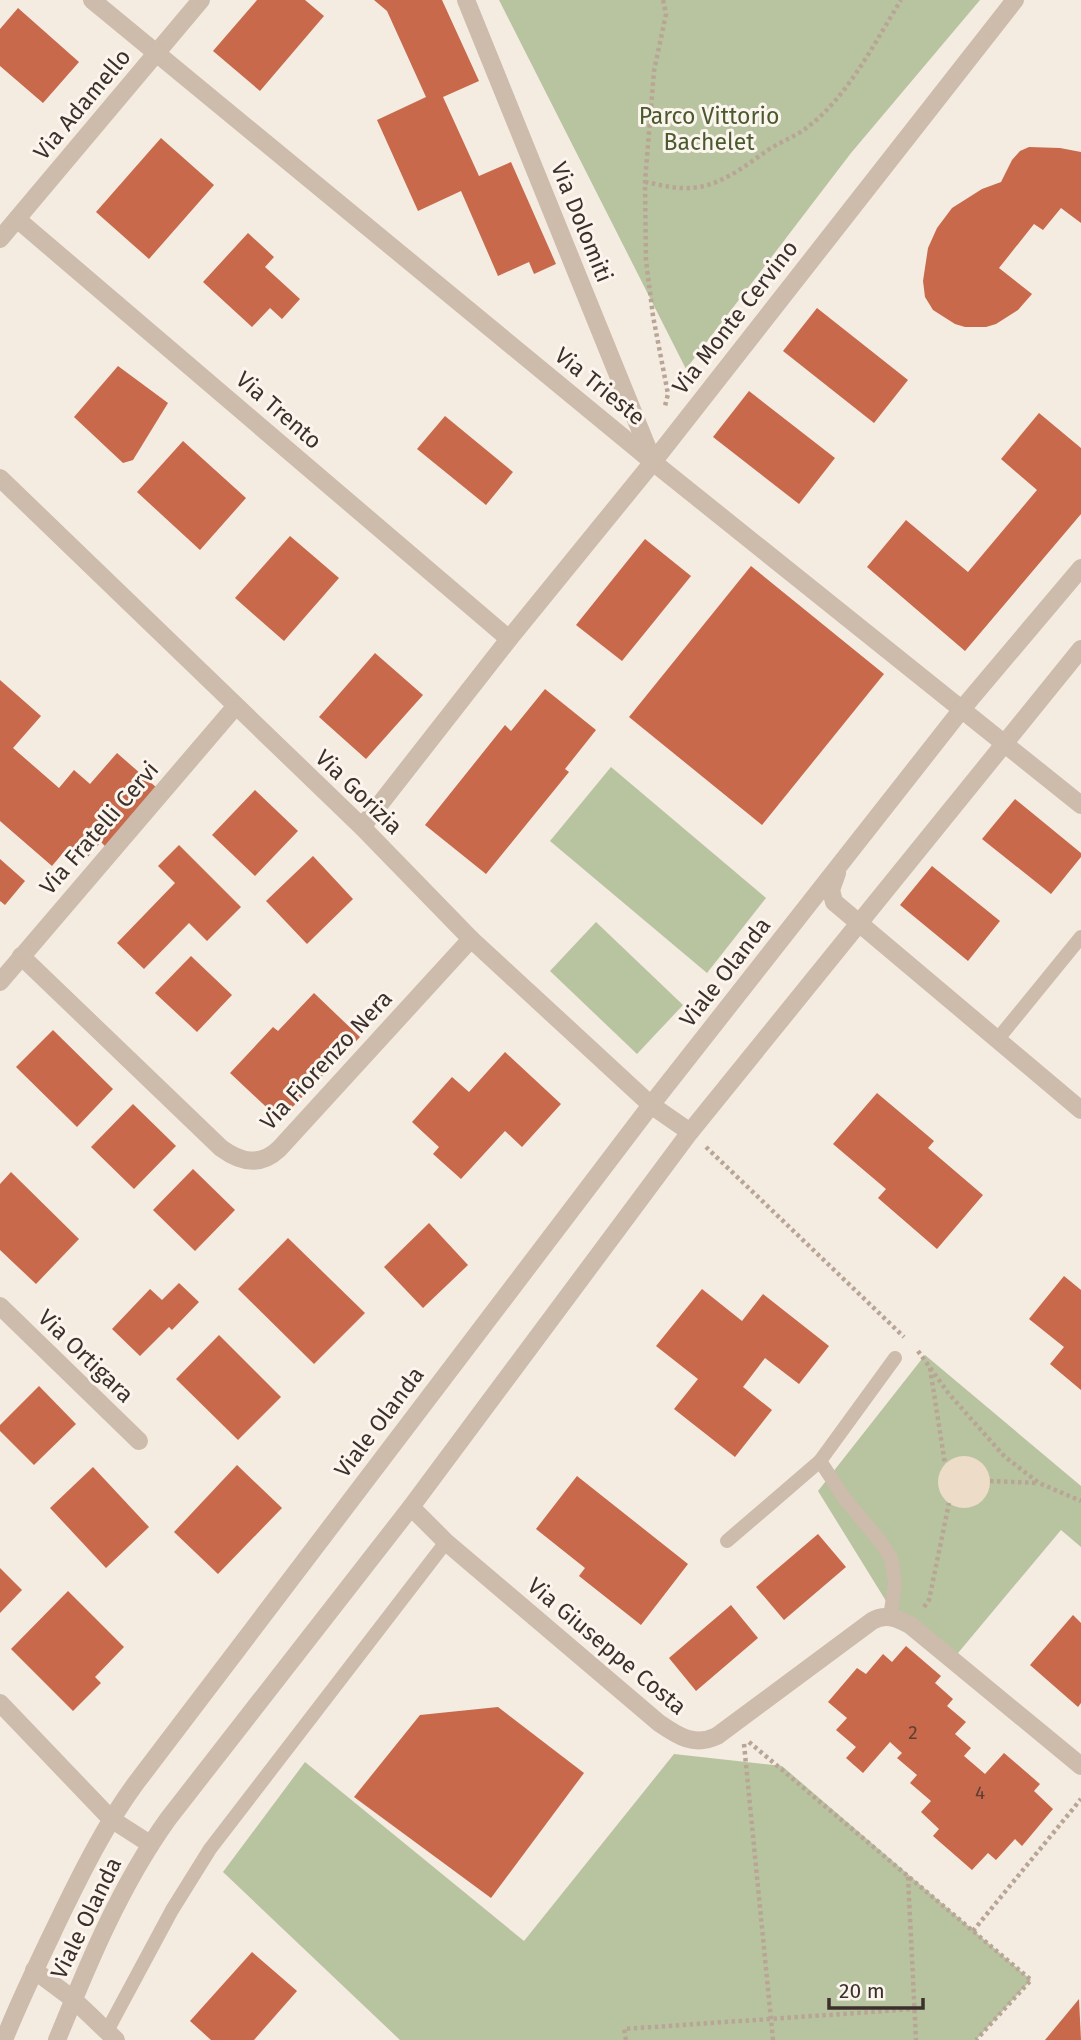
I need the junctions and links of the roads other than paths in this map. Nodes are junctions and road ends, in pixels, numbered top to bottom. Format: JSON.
{"nodes":[{"id":1,"x":92,"y":0,"type":"edge"},
{"id":2,"x":201,"y":0,"type":"edge"},
{"id":3,"x":466,"y":0,"type":"edge"},
{"id":4,"x":1015,"y":0,"type":"edge"},
{"id":5,"x":156,"y":54,"type":"junction"},
{"id":6,"x":17,"y":219,"type":"junction"},
{"id":7,"x":0,"y":239,"type":"edge"},
{"id":8,"x":653,"y":462,"type":"junction"},
{"id":9,"x":0,"y":478,"type":"edge"},
{"id":10,"x":1081,"y":568,"type":"edge"},
{"id":11,"x":509,"y":639,"type":"junction"},
{"id":12,"x":1081,"y":649,"type":"edge"},
{"id":13,"x":235,"y":706,"type":"junction"},
{"id":14,"x":962,"y":709,"type":"junction"},
{"id":15,"x":1005,"y":743,"type":"junction"},
{"id":16,"x":1081,"y":805,"type":"edge"},
{"id":17,"x":362,"y":827,"type":"junction"},
{"id":18,"x":841,"y":863,"type":"junction"},
{"id":19,"x":858,"y":922,"type":"junction"},
{"id":20,"x":1081,"y":937,"type":"edge"},
{"id":21,"x":471,"y":939,"type":"junction"},
{"id":22,"x":22,"y":956,"type":"junction"},
{"id":23,"x":0,"y":982,"type":"edge"},
{"id":24,"x":998,"y":1040,"type":"junction"},
{"id":25,"x":651,"y":1105,"type":"junction"},
{"id":26,"x":1081,"y":1110,"type":"edge"},
{"id":27,"x":690,"y":1132,"type":"junction"},
{"id":28,"x":0,"y":1306,"type":"edge"},
{"id":29,"x":895,"y":1358,"type":"dead end"},
{"id":30,"x":139,"y":1441,"type":"dead end"},
{"id":31,"x":820,"y":1461,"type":"junction"},
{"id":32,"x":411,"y":1507,"type":"junction"},
{"id":33,"x":727,"y":1541,"type":"dead end"},
{"id":34,"x":446,"y":1542,"type":"junction"},
{"id":35,"x":890,"y":1617,"type":"junction"},
{"id":36,"x":0,"y":1703,"type":"edge"},
{"id":37,"x":1081,"y":1766,"type":"edge"},
{"id":38,"x":111,"y":1819,"type":"junction"},
{"id":39,"x":150,"y":1844,"type":"junction"},
{"id":40,"x":34,"y":1970,"type":"junction"},
{"id":41,"x":74,"y":1999,"type":"junction"},
{"id":42,"x":111,"y":2036,"type":"edge"},
{"id":43,"x":4,"y":2040,"type":"edge"},
{"id":44,"x":57,"y":2040,"type":"edge"}],
"edges":[{"from":1,"to":5,"type":"street","name":"Via Trieste"},
{"from":2,"to":5,"type":"street","name":"Via Adamello"},
{"from":3,"to":8,"type":"street","name":"Via Dolomiti"},
{"from":4,"to":8,"type":"street","name":"Via Monte Cervino"},
{"from":5,"to":6,"type":"street","name":"Via Adamello"},
{"from":5,"to":8,"type":"street","name":"Via Trieste"},
{"from":6,"to":7,"type":"street","name":"Via Adamello"},
{"from":6,"to":11,"type":"street","name":"Via Trento"},
{"from":8,"to":11,"type":"street","name":"Via Monte Cervino"},
{"from":8,"to":14,"type":"street","name":"Via Trieste"},
{"from":9,"to":13,"type":"street","name":"Via Gorizia"},
{"from":10,"to":14,"type":"street","name":"Viale Olanda"},
{"from":11,"to":17,"type":"street","name":"Via Monte Cervino"},
{"from":12,"to":15,"type":"street","name":"Viale Olanda"},
{"from":13,"to":17,"type":"street","name":"Via Gorizia"},
{"from":13,"to":22,"type":"street","name":"Via Fratelli Cervi"},
{"from":14,"to":15,"type":"street","name":"Via Trieste"},
{"from":14,"to":18,"type":"street","name":"Viale Olanda"},
{"from":15,"to":16,"type":"street","name":"Via Trieste"},
{"from":15,"to":19,"type":"street","name":"Viale Olanda"},
{"from":17,"to":21,"type":"street","name":"Via Gorizia"},
{"from":18,"to":19,"type":"street","name":"Viale Olanda"},
{"from":18,"to":25,"type":"street","name":"Viale Olanda"},
{"from":19,"to":24,"type":"street"},
{"from":19,"to":27,"type":"street","name":"Viale Olanda"},
{"from":20,"to":24,"type":"lane"},
{"from":21,"to":22,"type":"street","name":"Via Fiorenzo Nera"},
{"from":21,"to":25,"type":"street","name":"Via Gorizia"},
{"from":22,"to":23,"type":"street","name":"Via Fratelli Cervi"},
{"from":24,"to":26,"type":"street"},
{"from":25,"to":27,"type":"street","name":"Via Gorizia"},
{"from":25,"to":38,"type":"street","name":"Viale Olanda"},
{"from":27,"to":32,"type":"street","name":"Viale Olanda"},
{"from":28,"to":30,"type":"street","name":"Via Ortigara"},
{"from":29,"to":31,"type":"lane"},
{"from":31,"to":33,"type":"lane"},
{"from":31,"to":35,"type":"lane"},
{"from":32,"to":34,"type":"street","name":"Via Giuseppe Costa"},
{"from":32,"to":39,"type":"street","name":"Viale Olanda"},
{"from":34,"to":35,"type":"street","name":"Via Giuseppe Costa"},
{"from":34,"to":42,"type":"lane"},
{"from":35,"to":37,"type":"street"},
{"from":36,"to":38,"type":"street"},
{"from":38,"to":39,"type":"street"},
{"from":38,"to":40,"type":"street","name":"Viale Olanda"},
{"from":39,"to":41,"type":"street","name":"Viale Olanda"},
{"from":40,"to":41,"type":"street"},
{"from":40,"to":43,"type":"street","name":"Viale Olanda"},
{"from":41,"to":42,"type":"street"},
{"from":41,"to":44,"type":"street","name":"Viale Olanda"}]}
